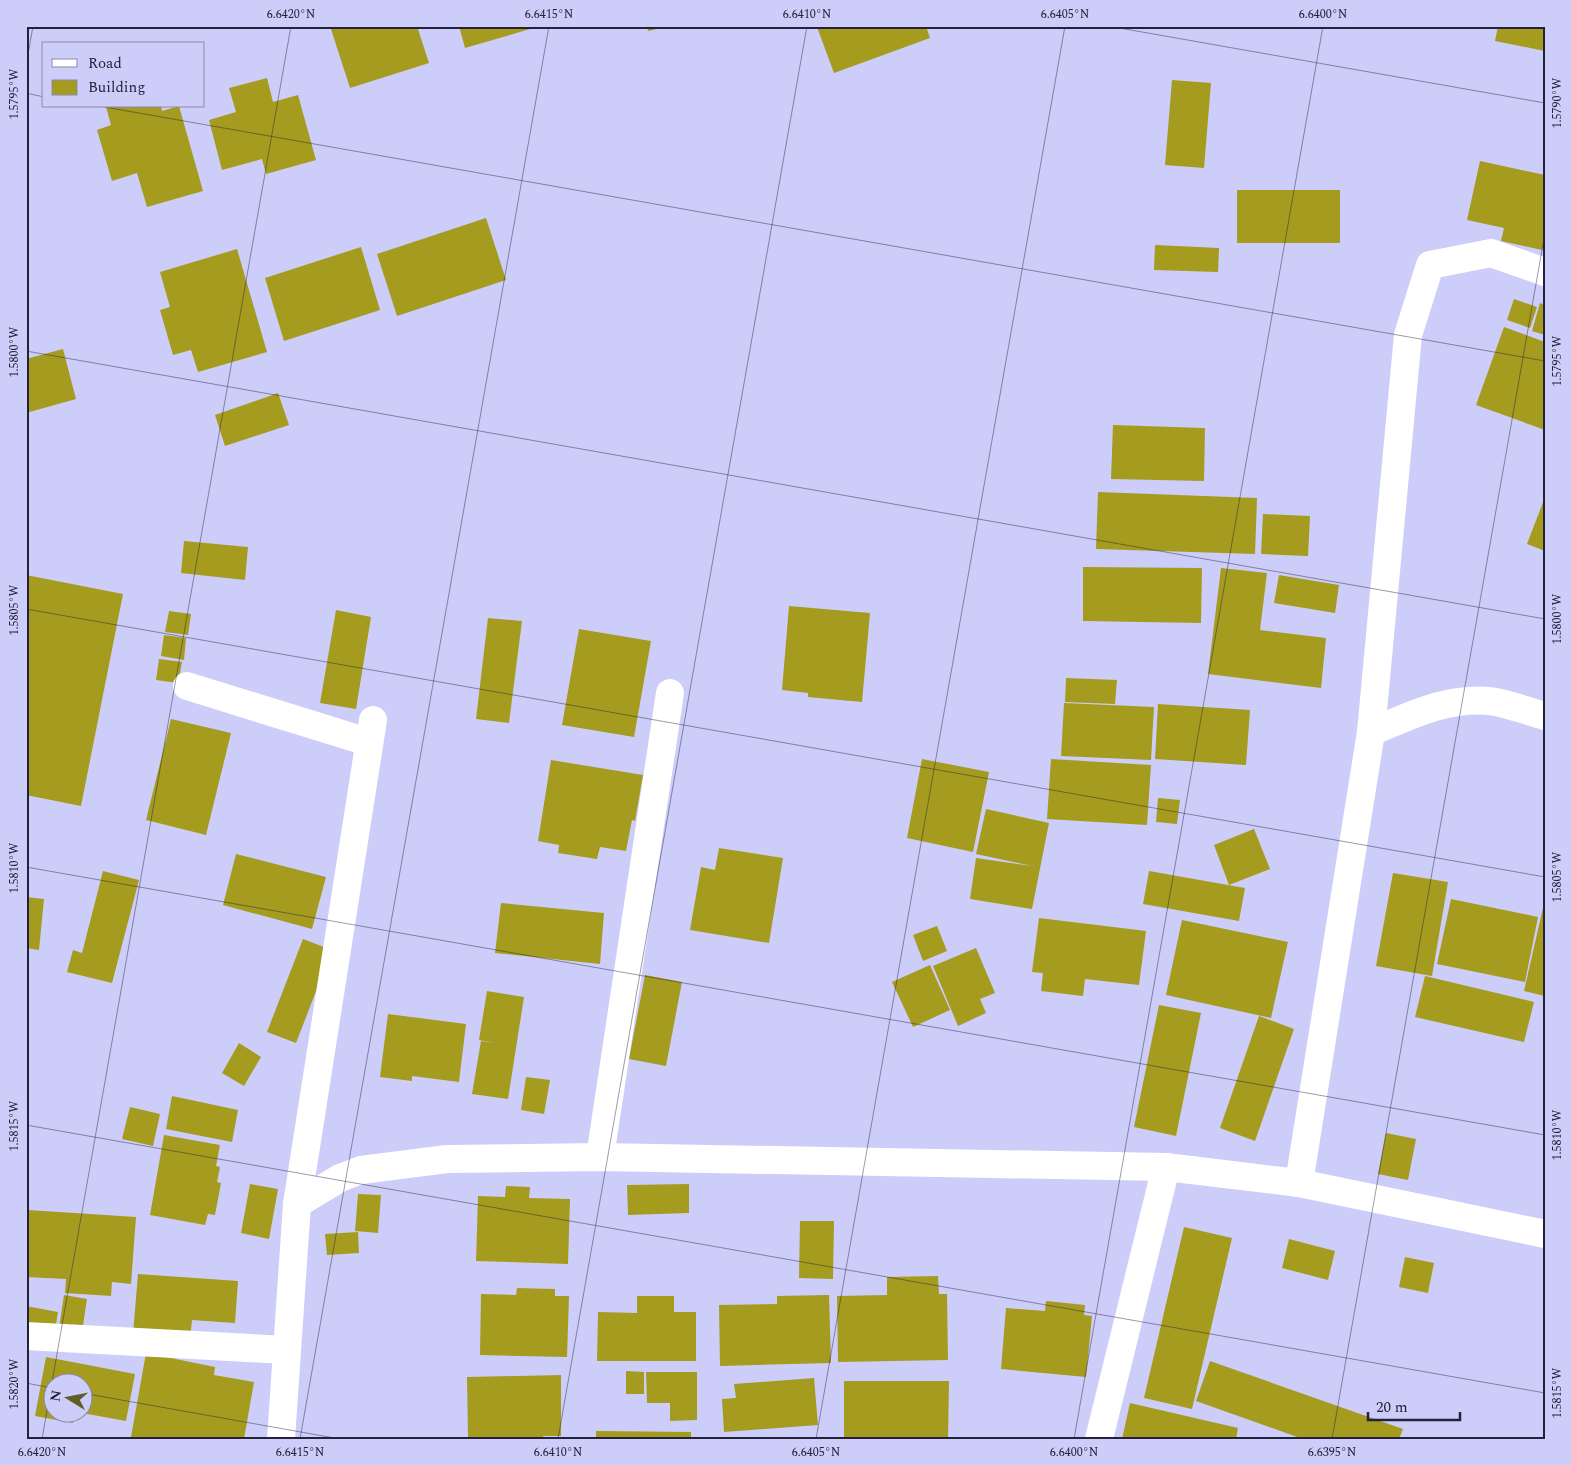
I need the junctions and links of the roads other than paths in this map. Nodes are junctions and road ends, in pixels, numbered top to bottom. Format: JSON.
{"nodes":[{"id":1,"x":1545,"y":272,"type":"edge"},
{"id":2,"x":187,"y":686,"type":"dead end"},
{"id":3,"x":670,"y":693,"type":"dead end"},
{"id":4,"x":1545,"y":716,"type":"edge"},
{"id":5,"x":1371,"y":732,"type":"junction"},
{"id":6,"x":600,"y":1157,"type":"junction"},
{"id":7,"x":1166,"y":1167,"type":"junction"},
{"id":8,"x":1299,"y":1183,"type":"junction"},
{"id":9,"x":297,"y":1204,"type":"junction"},
{"id":10,"x":1545,"y":1234,"type":"edge"},
{"id":11,"x":26,"y":1336,"type":"edge"},
{"id":12,"x":286,"y":1350,"type":"junction"},
{"id":13,"x":281,"y":1439,"type":"edge"},
{"id":14,"x":1099,"y":1439,"type":"edge"}],
"edges":[{"from":1,"to":5,"type":"street"},
{"from":2,"to":9,"type":"street"},
{"from":3,"to":6,"type":"street"},
{"from":4,"to":5,"type":"street"},
{"from":5,"to":8,"type":"street"},
{"from":6,"to":7,"type":"street"},
{"from":6,"to":9,"type":"street"},
{"from":7,"to":8,"type":"street"},
{"from":7,"to":14,"type":"street"},
{"from":8,"to":10,"type":"street"},
{"from":9,"to":12,"type":"street"},
{"from":11,"to":12,"type":"street"},
{"from":12,"to":13,"type":"street"}]}
